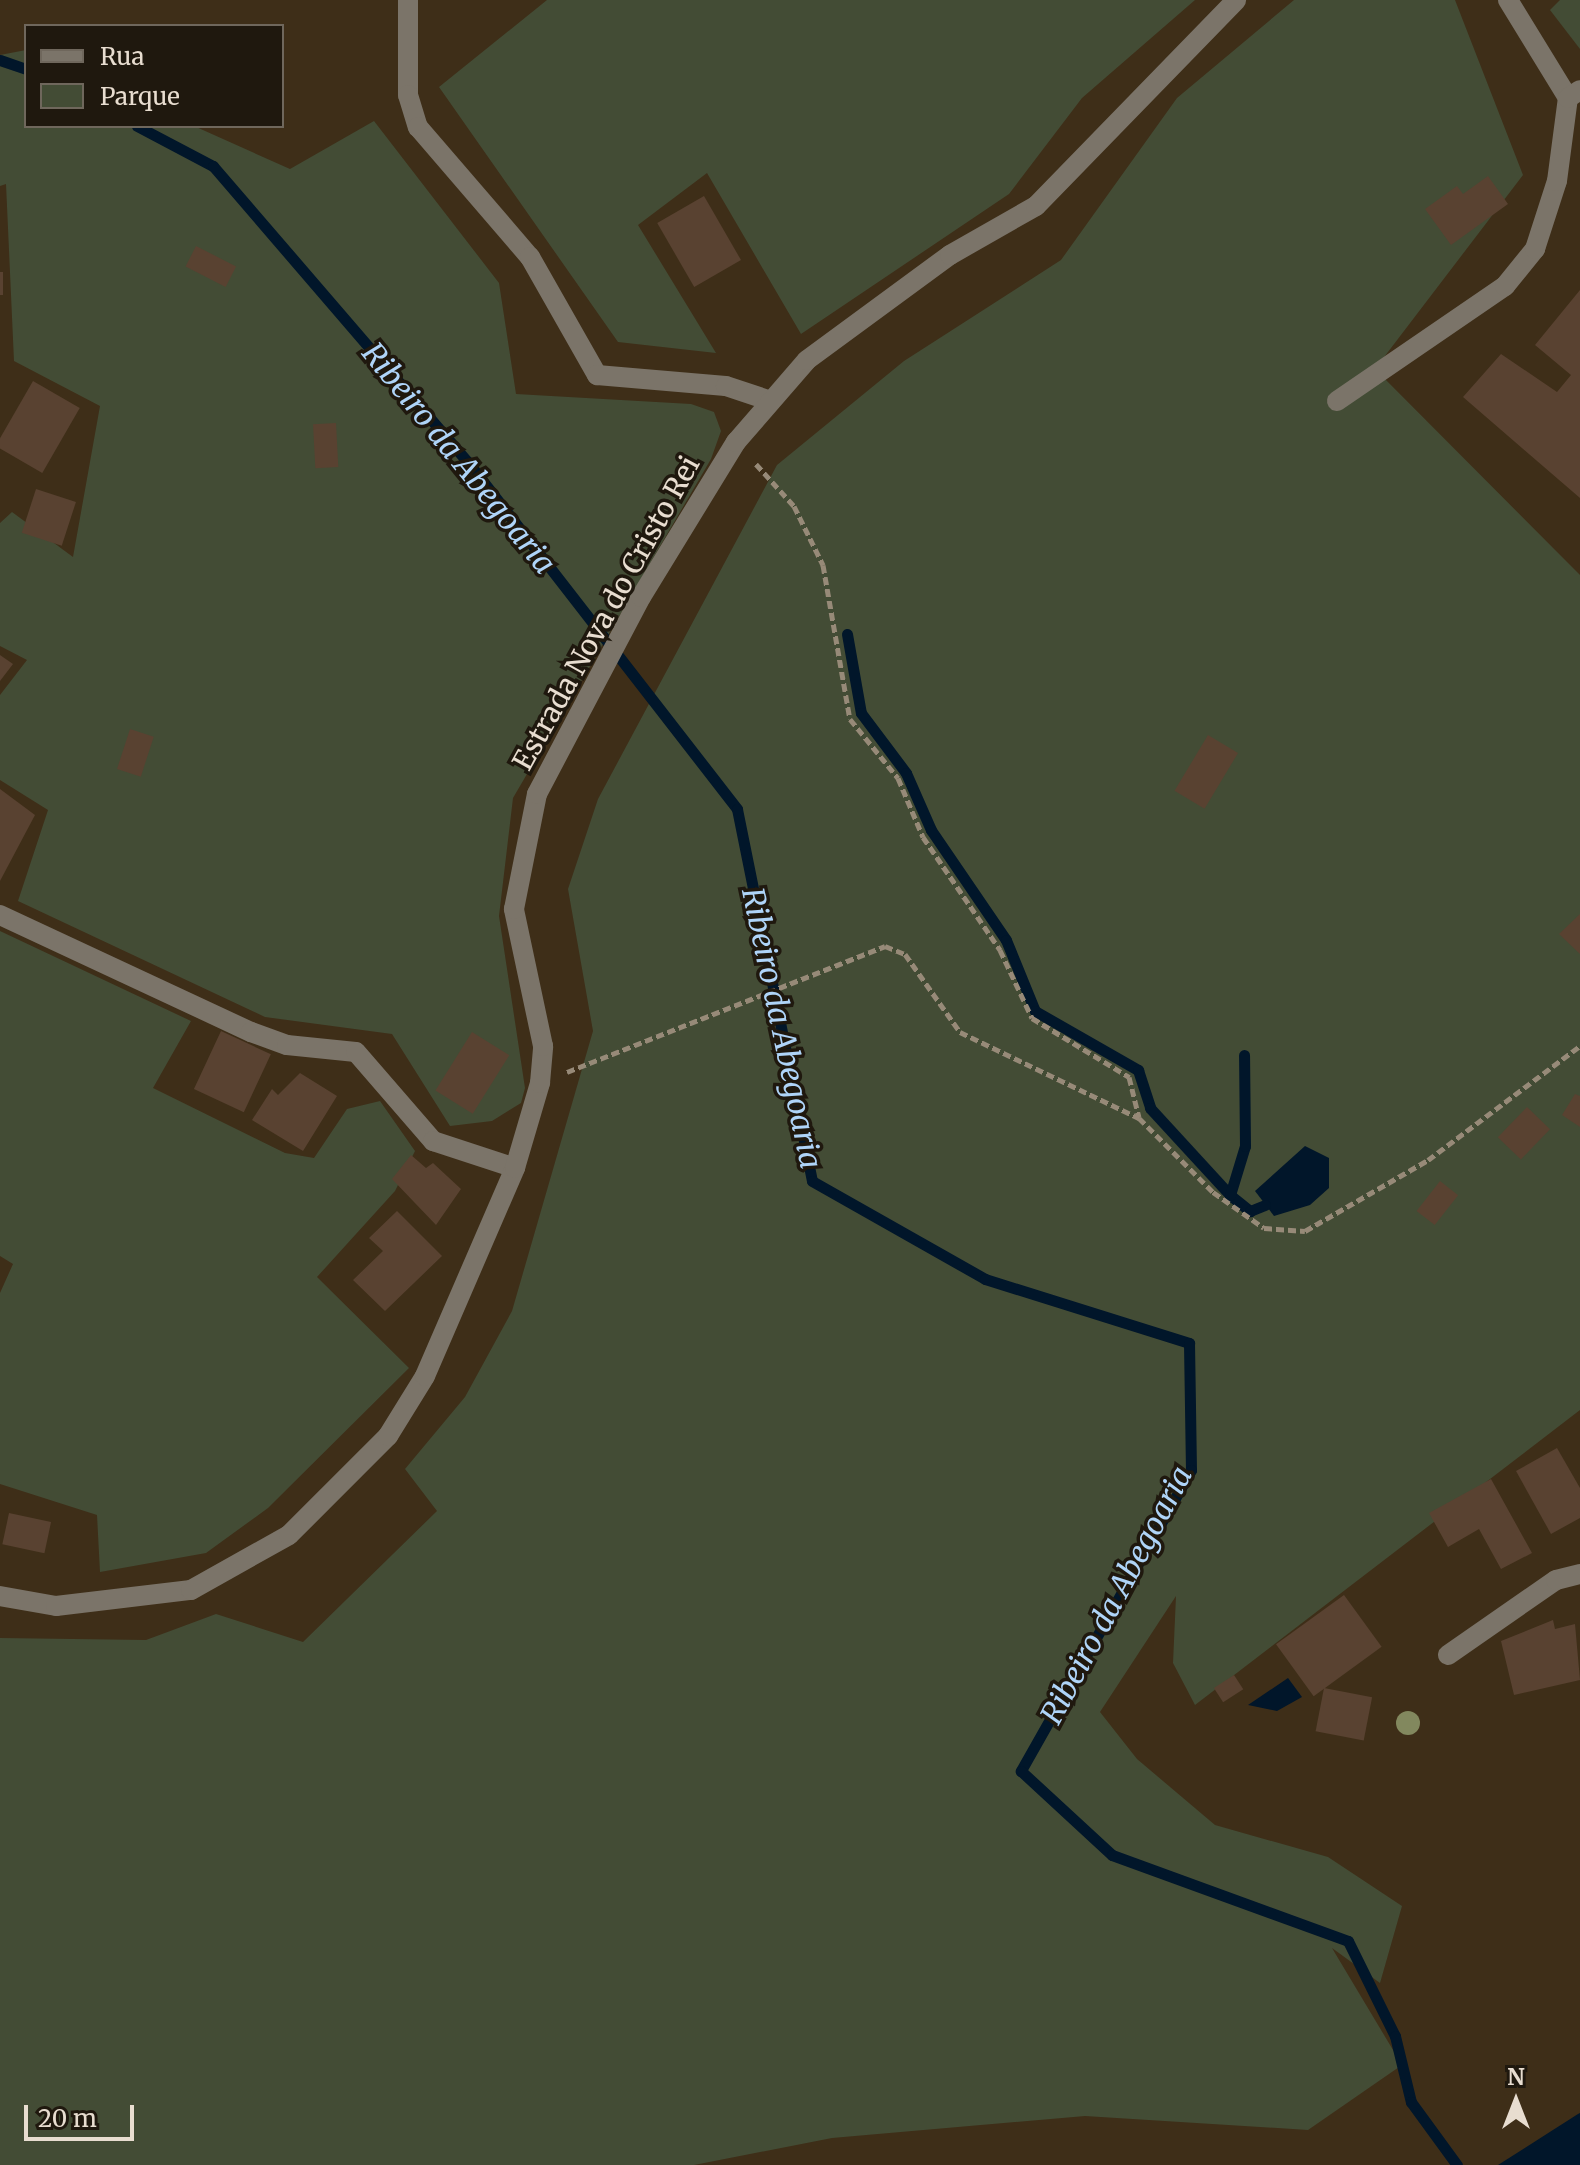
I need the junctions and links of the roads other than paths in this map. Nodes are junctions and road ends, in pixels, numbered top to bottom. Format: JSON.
{"nodes":[{"id":1,"x":408,"y":0,"type":"edge"},
{"id":2,"x":1236,"y":0,"type":"edge"},
{"id":3,"x":1508,"y":0,"type":"edge"},
{"id":4,"x":1574,"y":94,"type":"edge"},
{"id":5,"x":768,"y":400,"type":"junction"},
{"id":6,"x":1337,"y":401,"type":"dead end"},
{"id":7,"x":0,"y":915,"type":"edge"},
{"id":8,"x":515,"y":1168,"type":"junction"},
{"id":9,"x":1580,"y":1574,"type":"edge"},
{"id":10,"x":0,"y":1596,"type":"edge"},
{"id":11,"x":1448,"y":1655,"type":"dead end"}],
"edges":[{"from":1,"to":5,"type":"street"},
{"from":2,"to":5,"type":"street","name":"Estrada Nova do Cristo Rei"},
{"from":3,"to":4,"type":"street"},
{"from":4,"to":6,"type":"street"},
{"from":5,"to":8,"type":"street","name":"Estrada Nova do Cristo Rei"},
{"from":7,"to":8,"type":"street"},
{"from":8,"to":10,"type":"street","name":"Estrada Nova do Cristo Rei"},
{"from":9,"to":11,"type":"street"}]}
